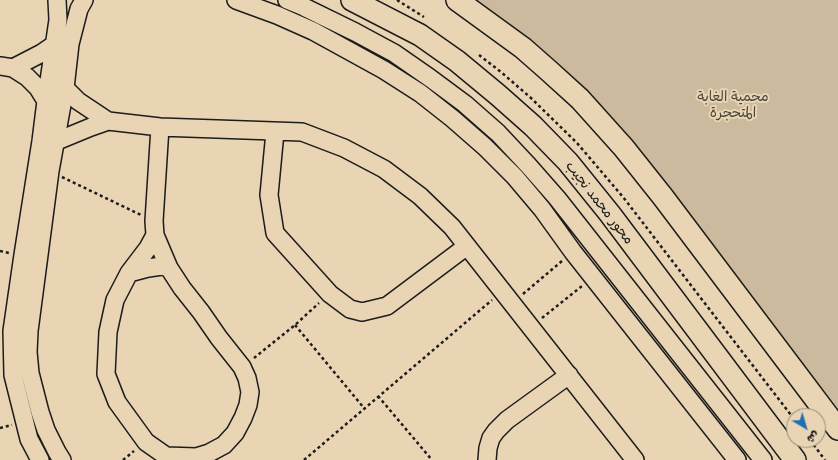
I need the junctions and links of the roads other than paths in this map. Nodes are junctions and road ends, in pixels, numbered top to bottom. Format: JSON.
{"nodes":[{"id":1,"x":57,"y":0,"type":"edge"},
{"id":2,"x":84,"y":0,"type":"edge"},
{"id":3,"x":236,"y":0,"type":"edge"},
{"id":4,"x":287,"y":0,"type":"edge"},
{"id":5,"x":352,"y":0,"type":"edge"},
{"id":6,"x":457,"y":0,"type":"edge"},
{"id":7,"x":62,"y":44,"type":"junction"},
{"id":8,"x":6,"y":67,"type":"edge"},
{"id":9,"x":65,"y":88,"type":"junction"},
{"id":10,"x":46,"y":101,"type":"junction"},
{"id":11,"x":108,"y":121,"type":"junction"},
{"id":12,"x":160,"y":126,"type":"junction"},
{"id":13,"x":275,"y":132,"type":"junction"},
{"id":14,"x":49,"y":141,"type":"junction"},
{"id":15,"x":154,"y":228,"type":"junction"},
{"id":16,"x":467,"y":246,"type":"junction"},
{"id":17,"x":169,"y":268,"type":"junction"},
{"id":18,"x":129,"y":272,"type":"junction"},
{"id":19,"x":568,"y":375,"type":"junction"},
{"id":20,"x":838,"y":430,"type":"edge"},
{"id":21,"x":40,"y":460,"type":"edge"},
{"id":22,"x":62,"y":460,"type":"edge"},
{"id":23,"x":487,"y":460,"type":"edge"},
{"id":24,"x":635,"y":460,"type":"edge"},
{"id":25,"x":737,"y":460,"type":"edge"},
{"id":26,"x":763,"y":460,"type":"edge"},
{"id":27,"x":795,"y":460,"type":"edge"}],
"edges":[{"from":1,"to":7,"type":"street"},
{"from":2,"to":7,"type":"street"},
{"from":3,"to":25,"type":"street"},
{"from":4,"to":26,"type":"street"},
{"from":5,"to":27,"type":"main road","name":"محور محمد نجيب"},
{"from":6,"to":20,"type":"main road"},
{"from":7,"to":8,"type":"street"},
{"from":7,"to":9,"type":"street"},
{"from":7,"to":10,"type":"street"},
{"from":8,"to":10,"type":"street"},
{"from":9,"to":11,"type":"street"},
{"from":9,"to":14,"type":"street"},
{"from":10,"to":14,"type":"street"},
{"from":11,"to":12,"type":"street"},
{"from":11,"to":14,"type":"street"},
{"from":12,"to":13,"type":"street"},
{"from":12,"to":15,"type":"street"},
{"from":13,"to":16,"type":"street"},
{"from":13,"to":16,"type":"street"},
{"from":14,"to":21,"type":"street"},
{"from":14,"to":22,"type":"street"},
{"from":15,"to":17,"type":"street"},
{"from":15,"to":18,"type":"street"},
{"from":16,"to":19,"type":"street"},
{"from":17,"to":18,"type":"street"},
{"from":17,"to":18,"type":"street"},
{"from":19,"to":23,"type":"street"},
{"from":19,"to":24,"type":"street"}]}
